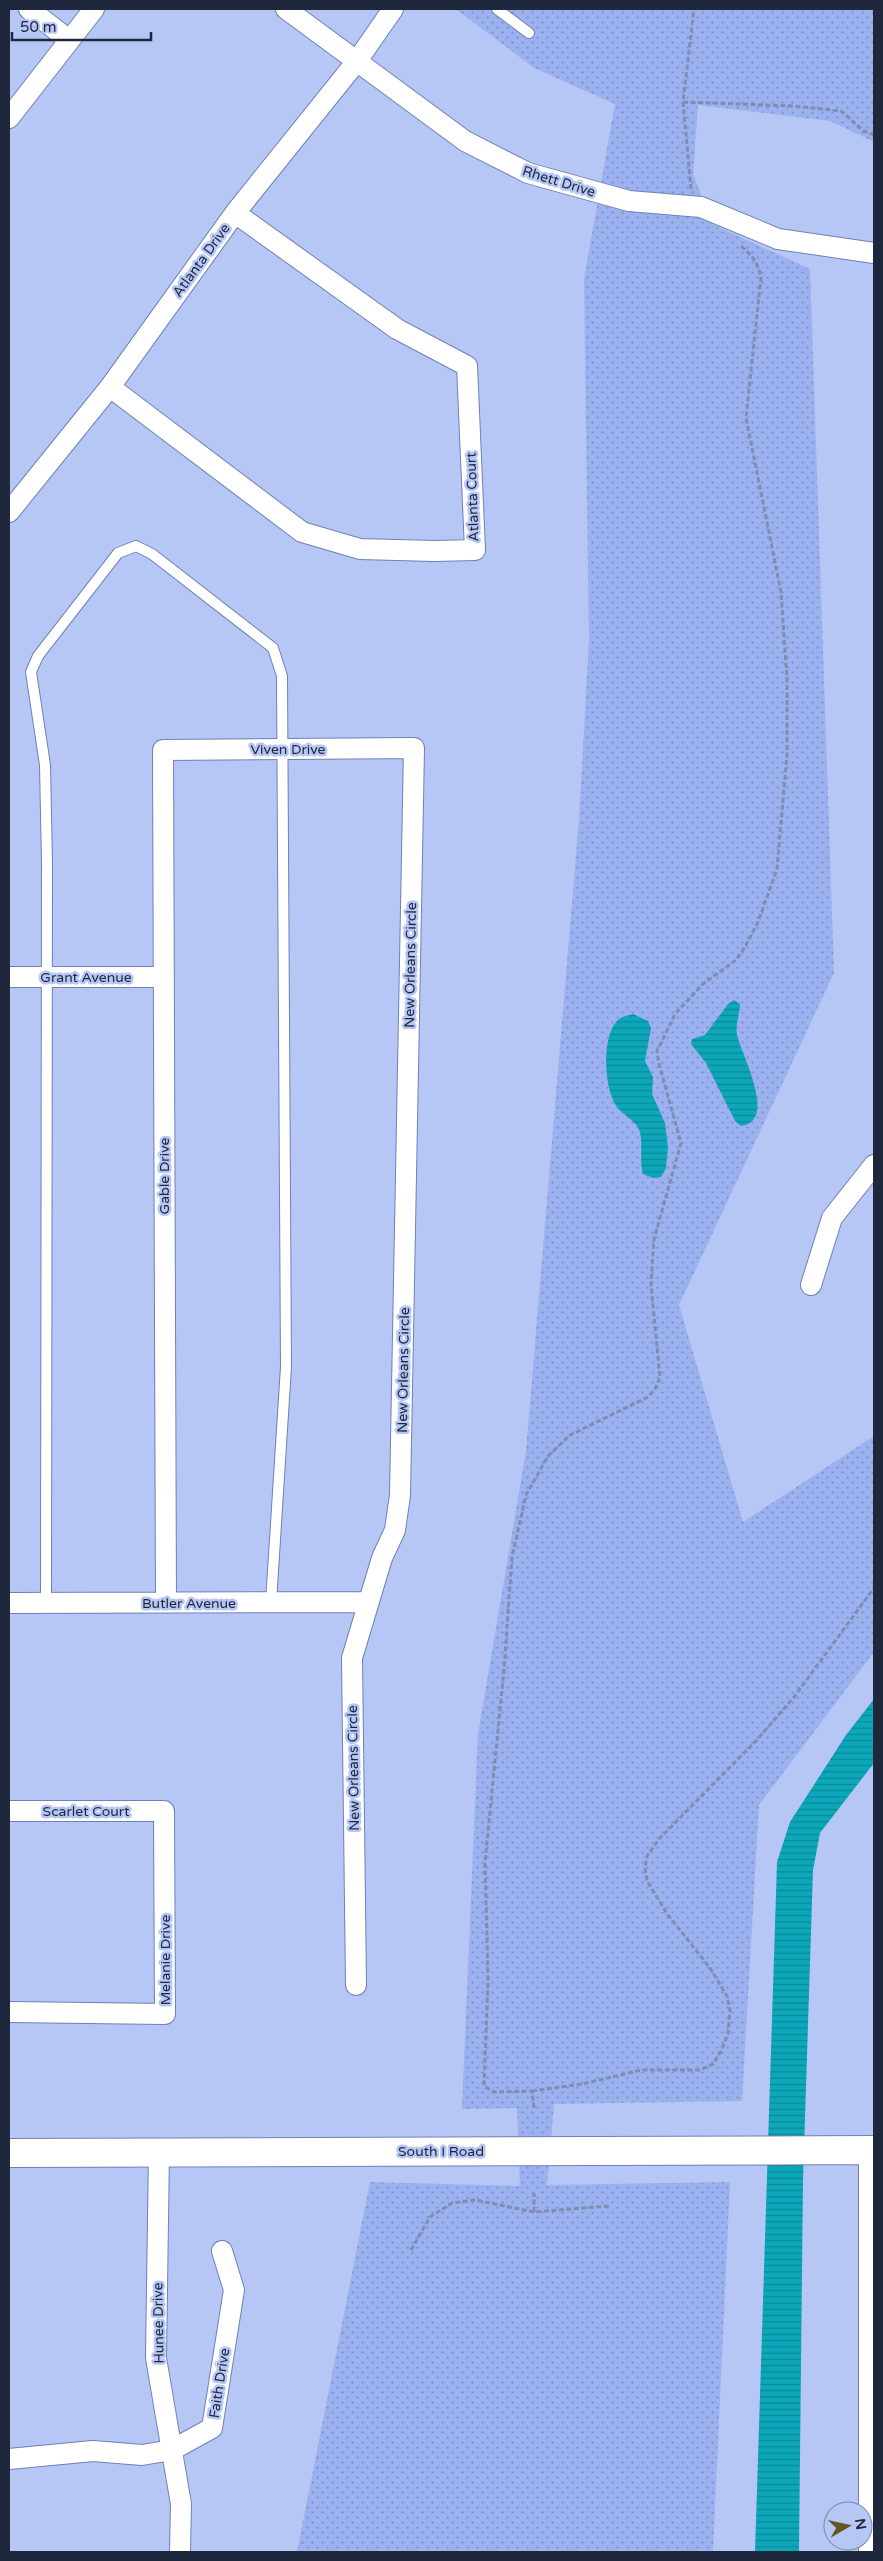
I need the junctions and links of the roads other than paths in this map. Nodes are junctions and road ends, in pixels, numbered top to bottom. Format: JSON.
{"nodes":[{"id":1,"x":29,"y":9,"type":"edge"},
{"id":2,"x":94,"y":9,"type":"edge"},
{"id":3,"x":286,"y":9,"type":"edge"},
{"id":4,"x":393,"y":9,"type":"edge"},
{"id":5,"x":497,"y":9,"type":"edge"},
{"id":6,"x":529,"y":33,"type":"dead end"},
{"id":7,"x":69,"y":40,"type":"junction"},
{"id":8,"x":357,"y":61,"type":"junction"},
{"id":9,"x":9,"y":118,"type":"edge"},
{"id":10,"x":235,"y":213,"type":"junction"},
{"id":11,"x":874,"y":253,"type":"edge"},
{"id":12,"x":110,"y":387,"type":"junction"},
{"id":13,"x":9,"y":512,"type":"edge"},
{"id":14,"x":414,"y":748,"type":"joint"},
{"id":15,"x":282,"y":749,"type":"junction"},
{"id":16,"x":163,"y":750,"type":"joint"},
{"id":17,"x":45,"y":977,"type":"junction"},
{"id":18,"x":163,"y":977,"type":"junction"},
{"id":19,"x":9,"y":978,"type":"edge"},
{"id":20,"x":874,"y":1165,"type":"edge"},
{"id":21,"x":811,"y":1285,"type":"dead end"},
{"id":22,"x":271,"y":1602,"type":"junction"},
{"id":23,"x":369,"y":1602,"type":"junction"},
{"id":24,"x":9,"y":1603,"type":"edge"},
{"id":25,"x":46,"y":1603,"type":"junction"},
{"id":26,"x":166,"y":1603,"type":"junction"},
{"id":27,"x":9,"y":1811,"type":"edge"},
{"id":28,"x":164,"y":1811,"type":"joint"},
{"id":29,"x":356,"y":1985,"type":"dead end"},
{"id":30,"x":9,"y":2012,"type":"edge"},
{"id":31,"x":874,"y":2150,"type":"edge"},
{"id":32,"x":159,"y":2152,"type":"junction"},
{"id":33,"x":9,"y":2153,"type":"edge"},
{"id":34,"x":222,"y":2251,"type":"dead end"},
{"id":35,"x":172,"y":2450,"type":"junction"},
{"id":36,"x":9,"y":2459,"type":"edge"},
{"id":37,"x":180,"y":2552,"type":"edge"},
{"id":38,"x":873,"y":2552,"type":"edge"}],
"edges":[{"from":1,"to":7,"type":"street"},
{"from":2,"to":7,"type":"street"},
{"from":3,"to":8,"type":"street","name":"Rhett Drive"},
{"from":4,"to":8,"type":"street","name":"Atlanta Drive"},
{"from":5,"to":6,"type":"lane"},
{"from":7,"to":9,"type":"street"},
{"from":8,"to":10,"type":"street","name":"Atlanta Drive"},
{"from":8,"to":11,"type":"street","name":"Rhett Drive"},
{"from":10,"to":12,"type":"street","name":"Atlanta Drive"},
{"from":10,"to":12,"type":"street","name":"Atlanta Court"},
{"from":12,"to":13,"type":"street","name":"Atlanta Drive"},
{"from":14,"to":15,"type":"street","name":"Viven Drive"},
{"from":14,"to":23,"type":"street","name":"New Orleans Circle"},
{"from":15,"to":16,"type":"street","name":"Viven Drive"},
{"from":15,"to":17,"type":"lane"},
{"from":15,"to":22,"type":"lane"},
{"from":16,"to":18,"type":"street","name":"Gable Drive"},
{"from":17,"to":18,"type":"street","name":"Grant Avenue"},
{"from":17,"to":19,"type":"street","name":"Grant Avenue"},
{"from":17,"to":25,"type":"lane"},
{"from":18,"to":26,"type":"street","name":"Gable Drive"},
{"from":20,"to":21,"type":"street"},
{"from":22,"to":23,"type":"street","name":"Butler Avenue"},
{"from":22,"to":26,"type":"street","name":"Butler Avenue"},
{"from":23,"to":29,"type":"street","name":"New Orleans Circle"},
{"from":24,"to":25,"type":"street","name":"Butler Avenue"},
{"from":25,"to":26,"type":"street","name":"Butler Avenue"},
{"from":27,"to":28,"type":"street","name":"Scarlet Court"},
{"from":28,"to":30,"type":"street","name":"Melanie Drive"},
{"from":31,"to":32,"type":"main road","name":"South I Road"},
{"from":31,"to":38,"type":"main road"},
{"from":32,"to":33,"type":"main road","name":"South I Road"},
{"from":32,"to":35,"type":"street","name":"Hunee Drive"},
{"from":34,"to":35,"type":"street","name":"Faith Drive"},
{"from":35,"to":36,"type":"street","name":"Faith Drive"},
{"from":35,"to":37,"type":"street","name":"Hunee Drive"}]}
